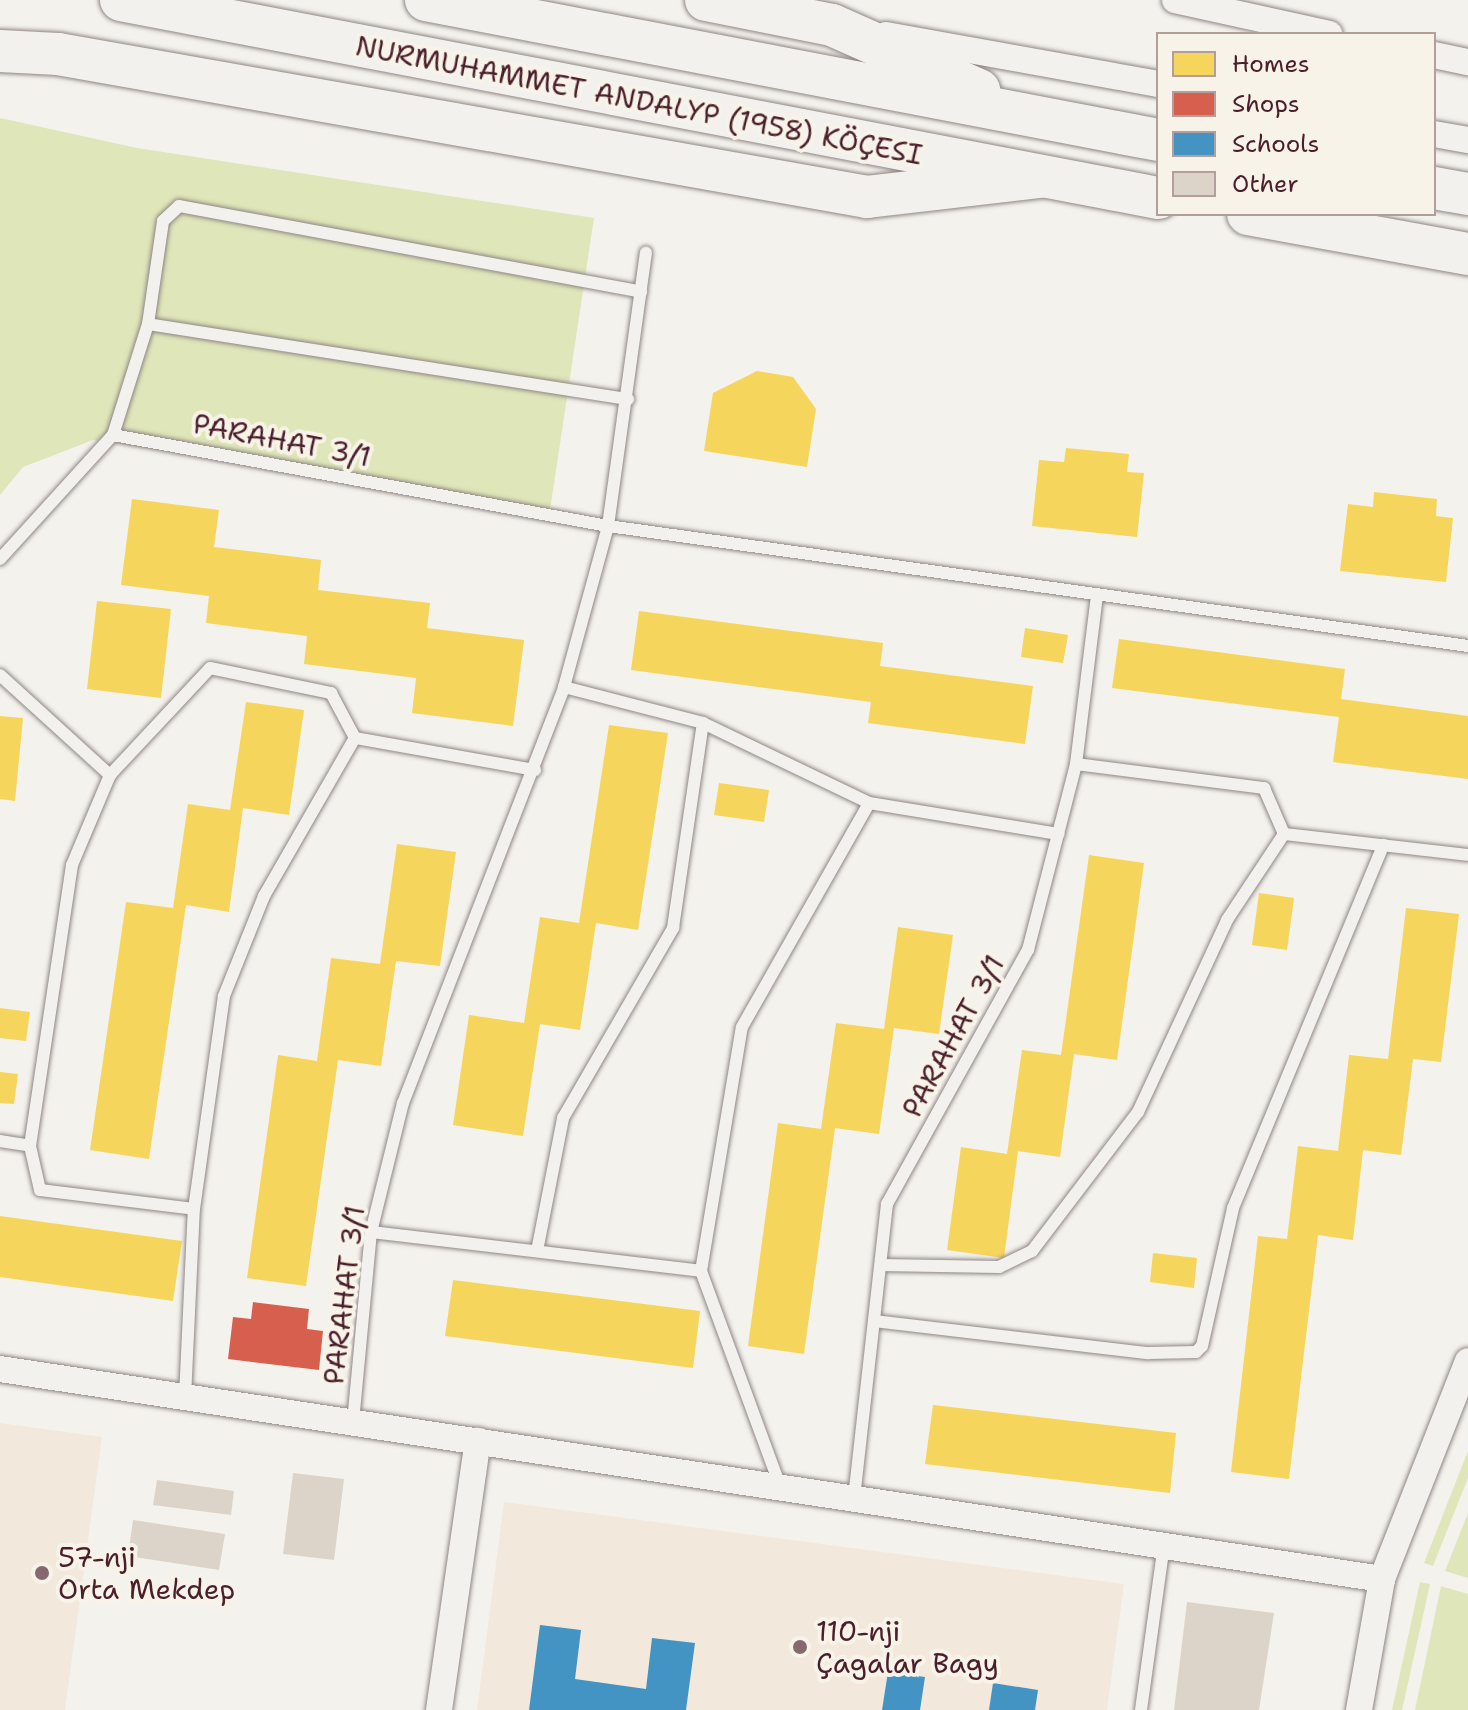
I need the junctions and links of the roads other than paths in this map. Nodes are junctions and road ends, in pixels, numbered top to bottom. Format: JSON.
{"nodes":[{"id":1,"x":121,"y":0,"type":"edge"},
{"id":2,"x":426,"y":0,"type":"edge"},
{"id":3,"x":706,"y":0,"type":"edge"},
{"id":4,"x":1175,"y":0,"type":"edge"},
{"id":5,"x":1253,"y":8,"type":"edge"},
{"id":6,"x":832,"y":25,"type":"junction"},
{"id":7,"x":1323,"y":32,"type":"edge"},
{"id":8,"x":0,"y":51,"type":"edge"},
{"id":9,"x":1436,"y":55,"type":"edge"},
{"id":10,"x":1468,"y":62,"type":"edge"},
{"id":11,"x":1156,"y":84,"type":"edge"},
{"id":12,"x":1050,"y":121,"type":"junction"},
{"id":13,"x":1436,"y":134,"type":"edge"},
{"id":14,"x":1156,"y":140,"type":"edge"},
{"id":15,"x":1468,"y":140,"type":"edge"},
{"id":16,"x":1041,"y":177,"type":"junction"},
{"id":17,"x":1436,"y":188,"type":"edge"},
{"id":18,"x":1468,"y":194,"type":"edge"},
{"id":19,"x":1156,"y":198,"type":"edge"},
{"id":20,"x":1259,"y":216,"type":"edge"},
{"id":21,"x":646,"y":253,"type":"dead end"},
{"id":22,"x":1468,"y":254,"type":"edge"},
{"id":23,"x":641,"y":292,"type":"junction"},
{"id":24,"x":148,"y":324,"type":"junction"},
{"id":25,"x":628,"y":399,"type":"junction"},
{"id":26,"x":113,"y":435,"type":"junction"},
{"id":27,"x":608,"y":526,"type":"junction"},
{"id":28,"x":0,"y":559,"type":"edge"},
{"id":29,"x":1097,"y":595,"type":"junction"},
{"id":30,"x":1468,"y":646,"type":"edge"},
{"id":31,"x":0,"y":675,"type":"edge"},
{"id":32,"x":564,"y":687,"type":"junction"},
{"id":33,"x":703,"y":723,"type":"junction"},
{"id":34,"x":355,"y":738,"type":"junction"},
{"id":35,"x":1076,"y":764,"type":"junction"},
{"id":36,"x":535,"y":770,"type":"junction"},
{"id":37,"x":110,"y":775,"type":"junction"},
{"id":38,"x":869,"y":803,"type":"junction"},
{"id":39,"x":1058,"y":834,"type":"junction"},
{"id":40,"x":1284,"y":834,"type":"junction"},
{"id":41,"x":1383,"y":845,"type":"junction"},
{"id":42,"x":1468,"y":855,"type":"edge"},
{"id":43,"x":0,"y":1141,"type":"edge"},
{"id":44,"x":30,"y":1146,"type":"junction"},
{"id":45,"x":194,"y":1209,"type":"junction"},
{"id":46,"x":371,"y":1232,"type":"junction"},
{"id":47,"x":537,"y":1251,"type":"junction"},
{"id":48,"x":881,"y":1265,"type":"junction"},
{"id":49,"x":701,"y":1271,"type":"junction"},
{"id":50,"x":874,"y":1321,"type":"junction"},
{"id":51,"x":1468,"y":1361,"type":"edge"},
{"id":52,"x":0,"y":1369,"type":"edge"},
{"id":53,"x":185,"y":1397,"type":"junction"},
{"id":54,"x":353,"y":1422,"type":"junction"},
{"id":55,"x":478,"y":1441,"type":"junction"},
{"id":56,"x":781,"y":1488,"type":"junction"},
{"id":57,"x":854,"y":1498,"type":"junction"},
{"id":58,"x":1164,"y":1545,"type":"junction"},
{"id":59,"x":1382,"y":1579,"type":"junction"},
{"id":60,"x":439,"y":1710,"type":"edge"},
{"id":61,"x":1141,"y":1710,"type":"edge"},
{"id":62,"x":1359,"y":1710,"type":"edge"}],
"edges":[{"from":1,"to":16,"type":"main road","name":"NURMUHAMMET ANDALYP (1958) KÖÇESI"},
{"from":2,"to":12,"type":"main road","name":"NURMUHAMMET ANDALYP (1958) KÖÇESI"},
{"from":3,"to":6,"type":"main road"},
{"from":4,"to":5,"type":"street"},
{"from":5,"to":7,"type":"street"},
{"from":6,"to":11,"type":"street"},
{"from":6,"to":12,"type":"main road"},
{"from":8,"to":16,"type":"main road"},
{"from":9,"to":10,"type":"street"},
{"from":12,"to":14,"type":"main road","name":"NURMUHAMMET ANDALYP (1958) KÖÇESI"},
{"from":13,"to":15,"type":"street"},
{"from":16,"to":19,"type":"main road","name":"NURMUHAMMET ANDALYP (1958) KÖÇESI"},
{"from":17,"to":18,"type":"main road"},
{"from":20,"to":22,"type":"main road"},
{"from":21,"to":23,"type":"lane","name":"PARAHAT 3/1"},
{"from":23,"to":24,"type":"lane"},
{"from":23,"to":25,"type":"lane","name":"PARAHAT 3/1"},
{"from":24,"to":25,"type":"lane"},
{"from":24,"to":26,"type":"lane"},
{"from":25,"to":27,"type":"lane","name":"PARAHAT 3/1"},
{"from":26,"to":27,"type":"lane","name":"PARAHAT 3/1"},
{"from":26,"to":28,"type":"lane"},
{"from":27,"to":29,"type":"lane","name":"PARAHAT 3/1"},
{"from":27,"to":32,"type":"lane","name":"PARAHAT 3/1"},
{"from":29,"to":30,"type":"lane","name":"PARAHAT 3/1"},
{"from":29,"to":35,"type":"lane","name":"PARAHAT 3/1"},
{"from":31,"to":37,"type":"lane"},
{"from":32,"to":33,"type":"lane"},
{"from":32,"to":36,"type":"lane","name":"PARAHAT 3/1"},
{"from":33,"to":38,"type":"lane"},
{"from":33,"to":47,"type":"lane"},
{"from":34,"to":36,"type":"lane"},
{"from":34,"to":37,"type":"lane"},
{"from":34,"to":45,"type":"lane"},
{"from":35,"to":39,"type":"lane","name":"PARAHAT 3/1"},
{"from":35,"to":40,"type":"lane"},
{"from":36,"to":46,"type":"lane","name":"PARAHAT 3/1"},
{"from":37,"to":44,"type":"lane"},
{"from":38,"to":39,"type":"lane"},
{"from":38,"to":49,"type":"lane"},
{"from":39,"to":48,"type":"lane","name":"PARAHAT 3/1"},
{"from":40,"to":41,"type":"lane"},
{"from":40,"to":48,"type":"lane"},
{"from":41,"to":42,"type":"lane"},
{"from":41,"to":50,"type":"lane"},
{"from":43,"to":44,"type":"lane"},
{"from":44,"to":45,"type":"lane"},
{"from":45,"to":53,"type":"lane"},
{"from":46,"to":47,"type":"lane"},
{"from":46,"to":54,"type":"lane","name":"PARAHAT 3/1"},
{"from":47,"to":49,"type":"lane"},
{"from":48,"to":50,"type":"lane","name":"PARAHAT 3/1"},
{"from":49,"to":56,"type":"lane"},
{"from":50,"to":57,"type":"lane","name":"PARAHAT 3/1"},
{"from":51,"to":59,"type":"street"},
{"from":52,"to":53,"type":"street"},
{"from":53,"to":54,"type":"street"},
{"from":54,"to":55,"type":"street"},
{"from":55,"to":56,"type":"street"},
{"from":55,"to":60,"type":"street"},
{"from":56,"to":57,"type":"street"},
{"from":57,"to":58,"type":"street"},
{"from":58,"to":59,"type":"street"},
{"from":58,"to":61,"type":"lane"},
{"from":59,"to":62,"type":"street"}]}
